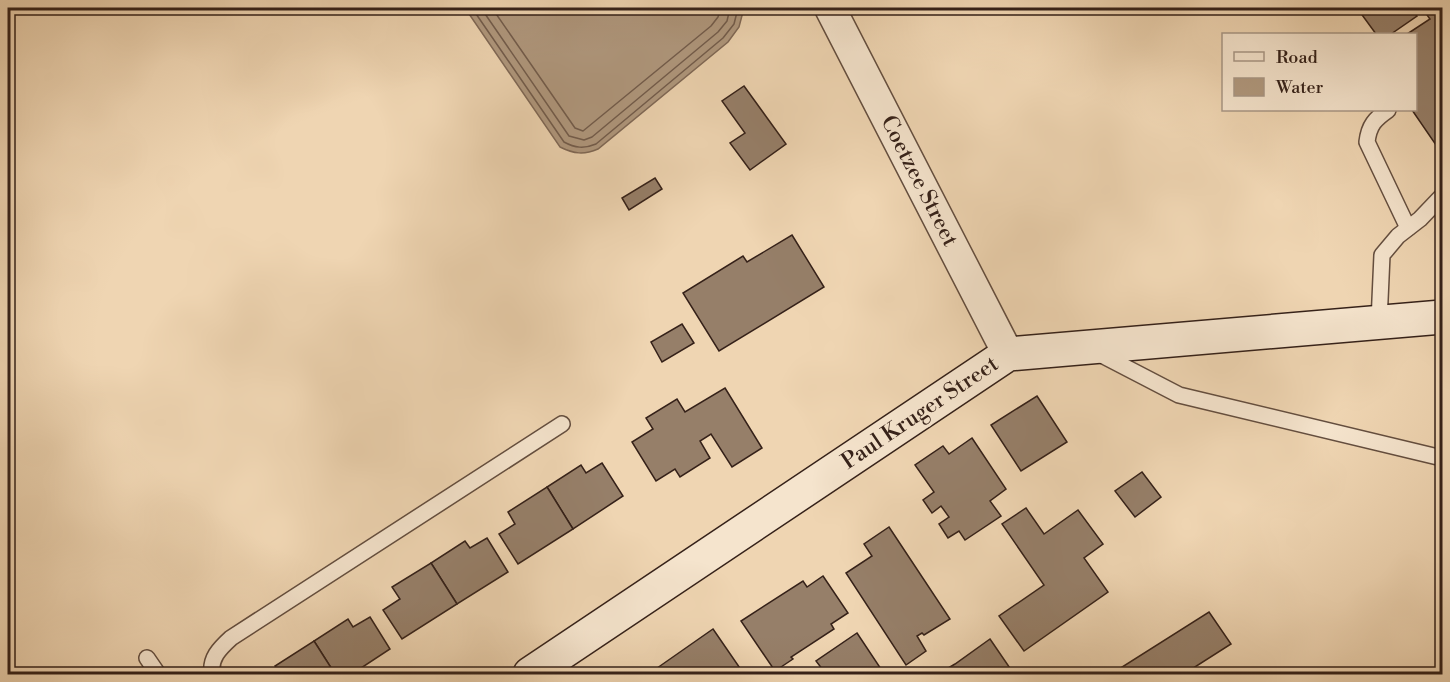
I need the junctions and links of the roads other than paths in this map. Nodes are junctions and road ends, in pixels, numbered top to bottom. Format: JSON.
{"nodes":[{"id":1,"x":830,"y":8,"type":"edge"},
{"id":2,"x":1386,"y":111,"type":"edge"},
{"id":3,"x":1443,"y":196,"type":"edge"},
{"id":4,"x":1408,"y":228,"type":"junction"},
{"id":5,"x":1443,"y":316,"type":"edge"},
{"id":6,"x":1378,"y":322,"type":"junction"},
{"id":7,"x":1087,"y":347,"type":"junction"},
{"id":8,"x":1008,"y":354,"type":"junction"},
{"id":9,"x":562,"y":424,"type":"dead end"},
{"id":10,"x":1443,"y":458,"type":"edge"},
{"id":11,"x":147,"y":658,"type":"dead end"},
{"id":12,"x":159,"y":675,"type":"edge"},
{"id":13,"x":212,"y":675,"type":"edge"},
{"id":14,"x":530,"y":675,"type":"edge"}],
"edges":[{"from":1,"to":8,"type":"street","name":"Coetzee Street"},
{"from":2,"to":4,"type":"lane"},
{"from":3,"to":4,"type":"lane"},
{"from":4,"to":6,"type":"lane"},
{"from":5,"to":6,"type":"street","name":"Paul Kruger Street"},
{"from":6,"to":7,"type":"street","name":"Paul Kruger Street"},
{"from":7,"to":8,"type":"street","name":"Paul Kruger Street"},
{"from":7,"to":10,"type":"lane"},
{"from":8,"to":14,"type":"street","name":"Paul Kruger Street"},
{"from":9,"to":13,"type":"lane"},
{"from":11,"to":12,"type":"lane"}]}
